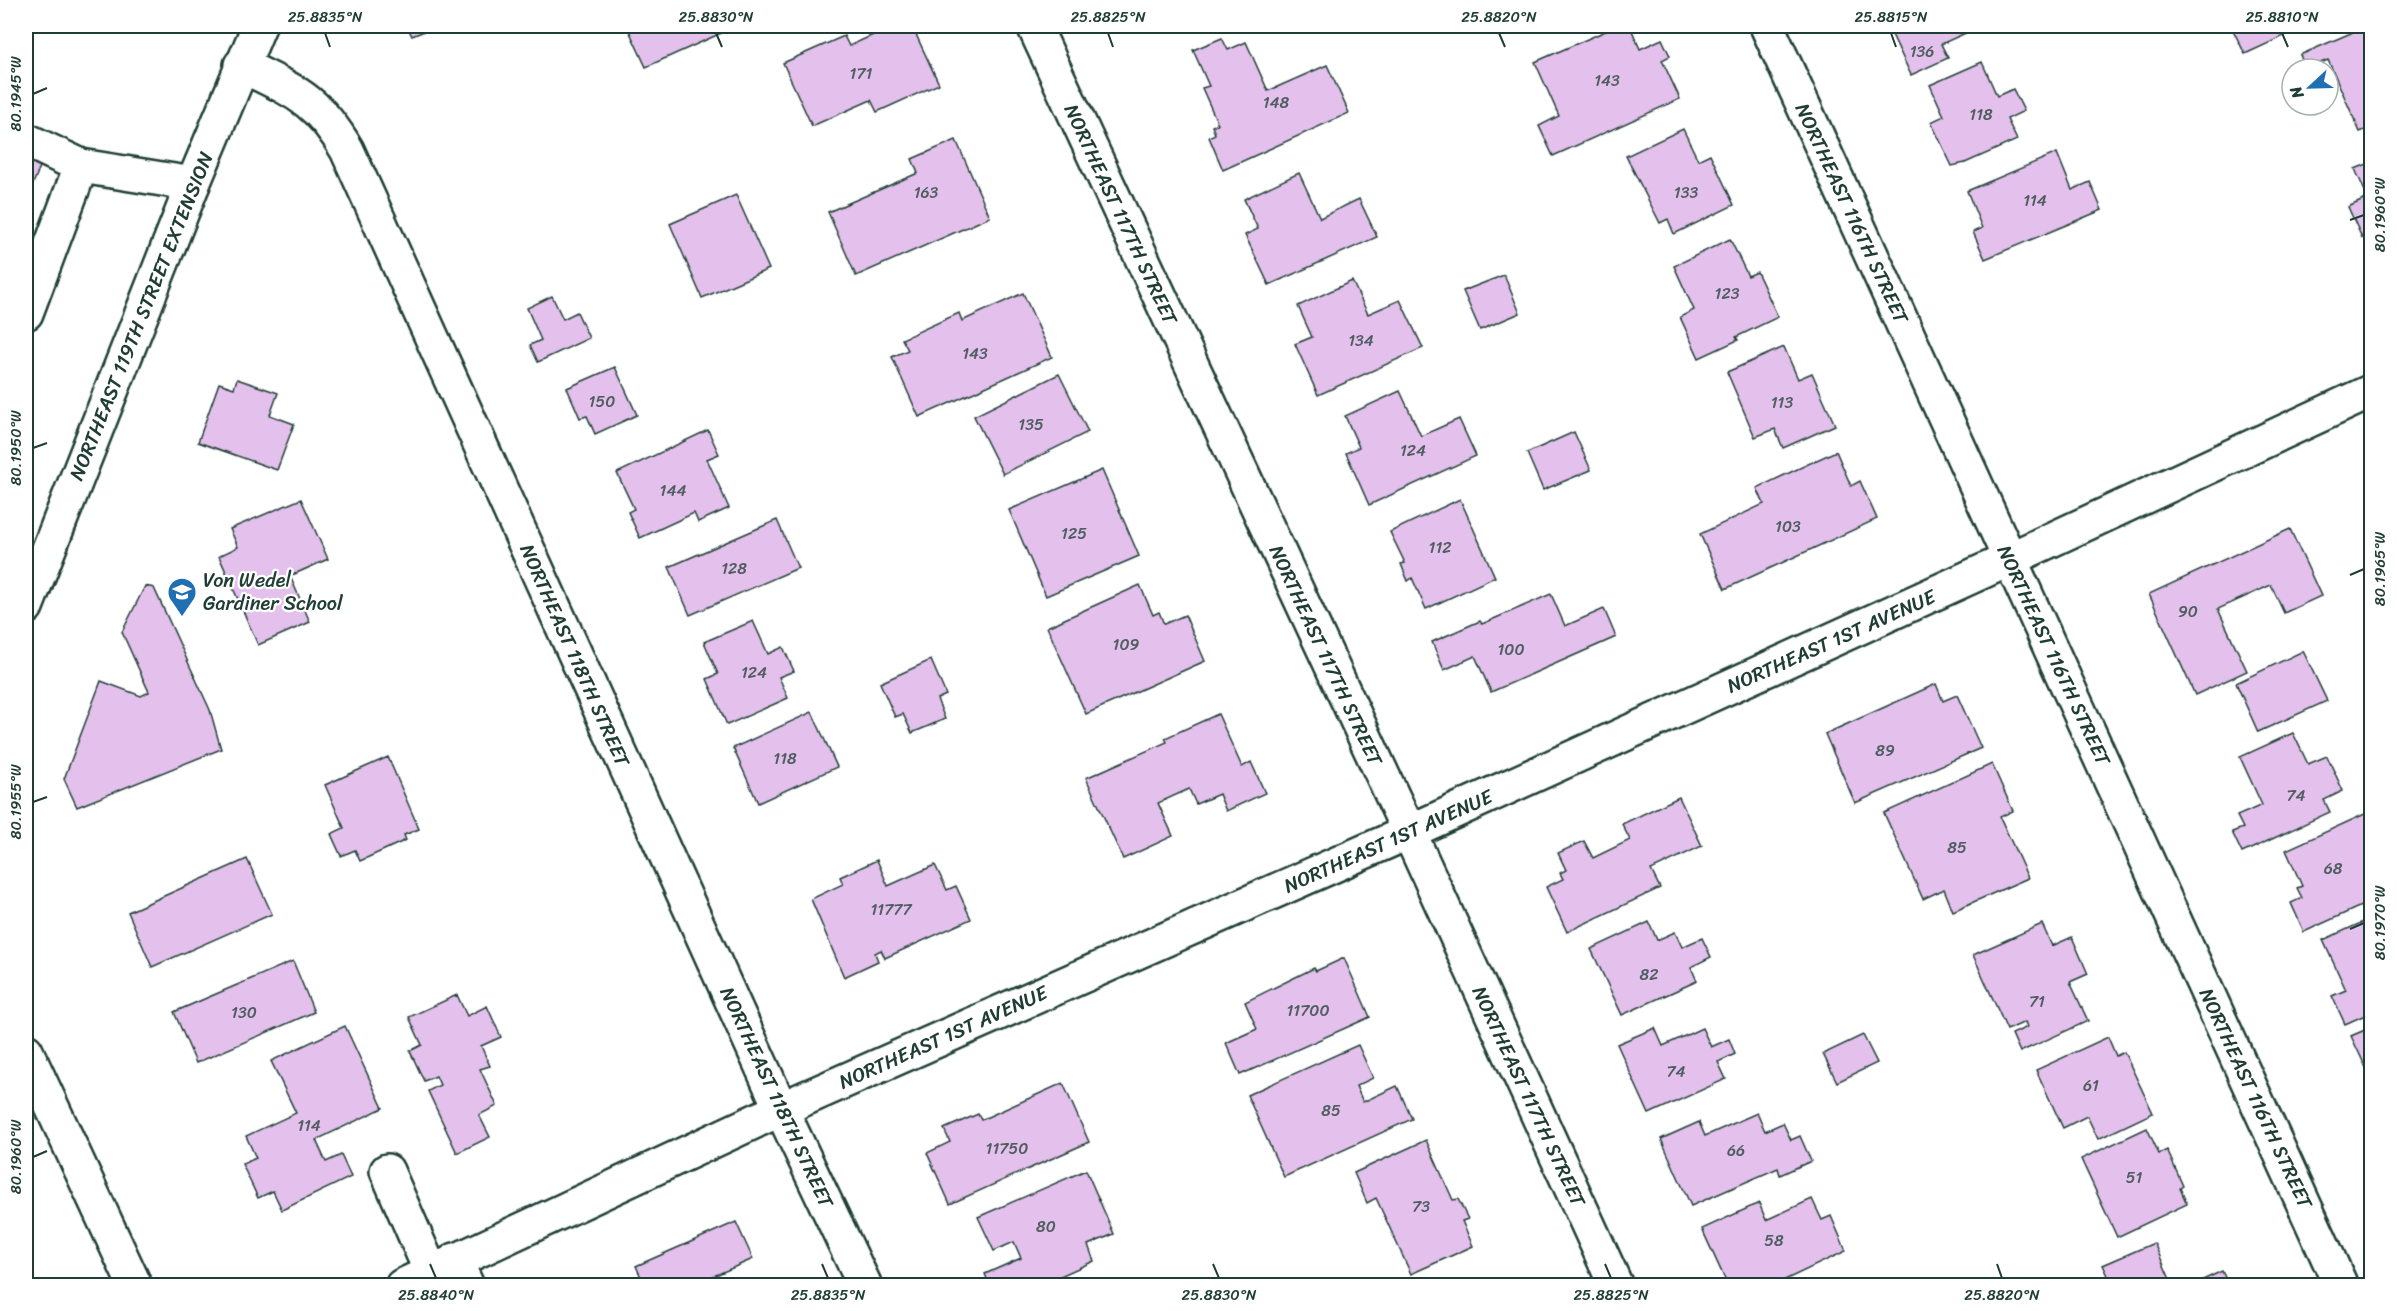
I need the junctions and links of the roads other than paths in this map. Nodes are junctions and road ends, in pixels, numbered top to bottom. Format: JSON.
{"nodes":[{"id":1,"x":259,"y":26,"type":"edge"},
{"id":2,"x":1034,"y":26,"type":"edge"},
{"id":3,"x":1767,"y":26,"type":"edge"},
{"id":4,"x":241,"y":65,"type":"junction"},
{"id":5,"x":26,"y":140,"type":"edge"},
{"id":6,"x":81,"y":166,"type":"junction"},
{"id":7,"x":193,"y":184,"type":"junction"},
{"id":8,"x":26,"y":312,"type":"edge"},
{"id":9,"x":2372,"y":391,"type":"edge"},
{"id":10,"x":2010,"y":559,"type":"junction"},
{"id":11,"x":26,"y":607,"type":"edge"},
{"id":12,"x":1409,"y":832,"type":"junction"},
{"id":13,"x":26,"y":1051,"type":"edge"},
{"id":14,"x":781,"y":1109,"type":"junction"},
{"id":15,"x":387,"y":1171,"type":"dead end"},
{"id":16,"x":451,"y":1272,"type":"edge"},
{"id":17,"x":135,"y":1286,"type":"edge"},
{"id":18,"x":402,"y":1286,"type":"edge"},
{"id":19,"x":865,"y":1286,"type":"edge"},
{"id":20,"x":1616,"y":1286,"type":"edge"},
{"id":21,"x":2341,"y":1286,"type":"edge"}],
"edges":[{"from":1,"to":4,"type":"street","name":"NORTHEAST 119TH STREET EXTENSION"},
{"from":2,"to":12,"type":"street","name":"NORTHEAST 117TH STREET"},
{"from":3,"to":10,"type":"street","name":"NORTHEAST 116TH STREET"},
{"from":4,"to":7,"type":"street","name":"NORTHEAST 119TH STREET EXTENSION"},
{"from":4,"to":14,"type":"street","name":"NORTHEAST 118TH STREET"},
{"from":5,"to":6,"type":"street"},
{"from":6,"to":7,"type":"street"},
{"from":6,"to":8,"type":"street"},
{"from":7,"to":11,"type":"street","name":"NORTHEAST 119TH STREET EXTENSION"},
{"from":9,"to":10,"type":"street","name":"NORTHEAST 1ST AVENUE"},
{"from":10,"to":12,"type":"street","name":"NORTHEAST 1ST AVENUE"},
{"from":10,"to":21,"type":"street","name":"NORTHEAST 116TH STREET"},
{"from":12,"to":14,"type":"street","name":"NORTHEAST 1ST AVENUE"},
{"from":12,"to":20,"type":"street","name":"NORTHEAST 117TH STREET"},
{"from":13,"to":17,"type":"street"},
{"from":14,"to":16,"type":"street","name":"NORTHEAST 1ST AVENUE"},
{"from":14,"to":19,"type":"street","name":"NORTHEAST 118TH STREET"},
{"from":15,"to":16,"type":"street"},
{"from":16,"to":18,"type":"street","name":"NORTHEAST 1ST AVENUE"}]}
